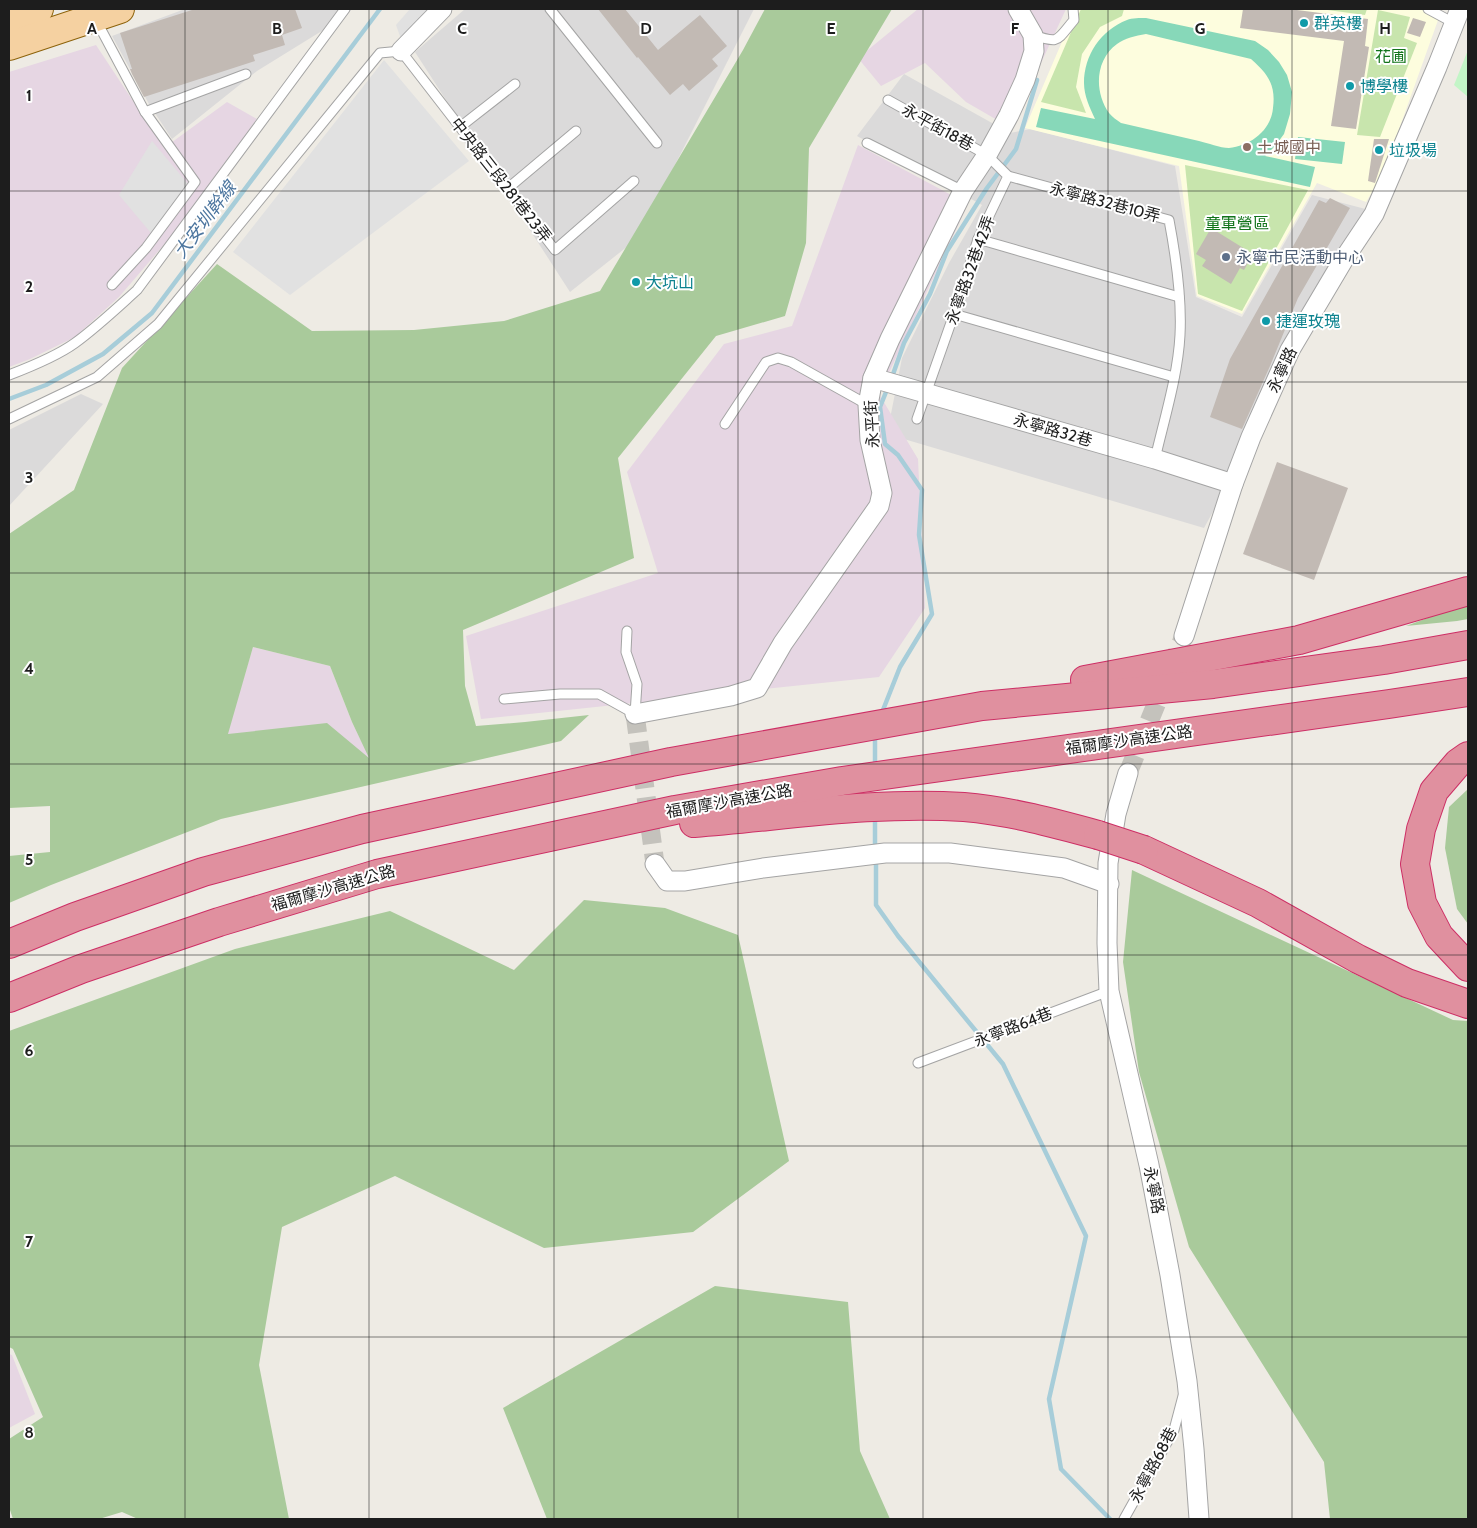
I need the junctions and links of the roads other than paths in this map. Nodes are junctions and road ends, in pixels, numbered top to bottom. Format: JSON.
{"nodes":[{"id":1,"x":40,"y":9,"type":"edge"},
{"id":2,"x":120,"y":9,"type":"edge"},
{"id":3,"x":346,"y":9,"type":"edge"},
{"id":4,"x":442,"y":9,"type":"edge"},
{"id":5,"x":550,"y":9,"type":"edge"},
{"id":6,"x":1018,"y":9,"type":"edge"},
{"id":7,"x":1073,"y":9,"type":"edge"},
{"id":8,"x":1428,"y":9,"type":"edge"},
{"id":9,"x":93,"y":13,"type":"edge"},
{"id":10,"x":1457,"y":16,"type":"edge"},
{"id":11,"x":9,"y":19,"type":"edge"},
{"id":12,"x":1033,"y":35,"type":"junction"},
{"id":13,"x":9,"y":46,"type":"edge"},
{"id":14,"x":402,"y":51,"type":"junction"},
{"id":15,"x":246,"y":74,"type":"dead end"},
{"id":16,"x":515,"y":84,"type":"dead end"},
{"id":17,"x":888,"y":100,"type":"dead end"},
{"id":18,"x":145,"y":112,"type":"junction"},
{"id":19,"x":460,"y":127,"type":"junction"},
{"id":20,"x":576,"y":131,"type":"dead end"},
{"id":21,"x":657,"y":143,"type":"dead end"},
{"id":22,"x":868,"y":143,"type":"dead end"},
{"id":23,"x":987,"y":155,"type":"junction"},
{"id":24,"x":1008,"y":176,"type":"junction"},
{"id":25,"x":634,"y":181,"type":"dead end"},
{"id":26,"x":507,"y":189,"type":"junction"},
{"id":27,"x":963,"y":191,"type":"junction"},
{"id":28,"x":978,"y":239,"type":"junction"},
{"id":29,"x":112,"y":285,"type":"dead end"},
{"id":30,"x":1179,"y":297,"type":"junction"},
{"id":31,"x":954,"y":314,"type":"junction"},
{"id":32,"x":9,"y":375,"type":"edge"},
{"id":33,"x":1174,"y":377,"type":"junction"},
{"id":34,"x":873,"y":378,"type":"junction"},
{"id":35,"x":926,"y":394,"type":"junction"},
{"id":36,"x":868,"y":405,"type":"junction"},
{"id":37,"x":9,"y":419,"type":"edge"},
{"id":38,"x":917,"y":420,"type":"dead end"},
{"id":39,"x":725,"y":424,"type":"dead end"},
{"id":40,"x":1155,"y":459,"type":"junction"},
{"id":41,"x":1233,"y":484,"type":"junction"},
{"id":42,"x":1468,"y":591,"type":"edge"},
{"id":43,"x":627,"y":631,"type":"dead end"},
{"id":44,"x":1184,"y":636,"type":"tunnel mouth"},
{"id":45,"x":1468,"y":645,"type":"edge"},
{"id":46,"x":1468,"y":692,"type":"edge"},
{"id":47,"x":504,"y":699,"type":"dead end"},
{"id":48,"x":982,"y":706,"type":"junction"},
{"id":49,"x":635,"y":714,"type":"junction"},
{"id":50,"x":1468,"y":756,"type":"edge"},
{"id":51,"x":1128,"y":773,"type":"tunnel mouth"},
{"id":52,"x":655,"y":864,"type":"tunnel mouth"},
{"id":53,"x":377,"y":874,"type":"junction"},
{"id":54,"x":1109,"y":884,"type":"junction"},
{"id":55,"x":9,"y":944,"type":"edge"},
{"id":56,"x":1468,"y":967,"type":"edge"},
{"id":57,"x":1109,"y":991,"type":"junction"},
{"id":58,"x":9,"y":998,"type":"edge"},
{"id":59,"x":1468,"y":1004,"type":"edge"},
{"id":60,"x":918,"y":1063,"type":"dead end"},
{"id":61,"x":1187,"y":1381,"type":"junction"},
{"id":62,"x":1124,"y":1519,"type":"edge"},
{"id":63,"x":1199,"y":1519,"type":"edge"}],
"edges":[{"from":1,"to":11,"type":"main road"},
{"from":2,"to":9,"type":"main road"},
{"from":3,"to":32,"type":"lane"},
{"from":4,"to":14,"type":"street"},
{"from":5,"to":21,"type":"lane"},
{"from":6,"to":12,"type":"street"},
{"from":7,"to":12,"type":"lane"},
{"from":8,"to":10,"type":"lane"},
{"from":9,"to":13,"type":"main road"},
{"from":9,"to":18,"type":"lane"},
{"from":10,"to":41,"type":"street","name":"永寧路"},
{"from":12,"to":23,"type":"street","name":"永平街"},
{"from":14,"to":19,"type":"lane","name":"中央路三段281巷23弄"},
{"from":14,"to":37,"type":"lane"},
{"from":15,"to":18,"type":"lane"},
{"from":16,"to":19,"type":"lane"},
{"from":17,"to":23,"type":"lane","name":"永平街18巷"},
{"from":18,"to":29,"type":"lane"},
{"from":19,"to":26,"type":"lane","name":"中央路三段281巷23弄"},
{"from":20,"to":26,"type":"lane"},
{"from":22,"to":27,"type":"lane"},
{"from":23,"to":24,"type":"lane"},
{"from":23,"to":27,"type":"street","name":"永平街"},
{"from":24,"to":28,"type":"lane","name":"永寧路32巷42弄"},
{"from":24,"to":30,"type":"lane","name":"永寧路32巷10弄"},
{"from":25,"to":26,"type":"lane","name":"中央路三段281巷23弄"},
{"from":27,"to":34,"type":"street","name":"永平街"},
{"from":28,"to":30,"type":"lane"},
{"from":28,"to":31,"type":"lane","name":"永寧路32巷42弄"},
{"from":30,"to":33,"type":"lane","name":"永寧路32巷10弄"},
{"from":31,"to":33,"type":"lane"},
{"from":31,"to":35,"type":"lane","name":"永寧路32巷42弄"},
{"from":33,"to":40,"type":"lane","name":"永寧路32巷10弄"},
{"from":34,"to":35,"type":"street","name":"永寧路32巷"},
{"from":34,"to":36,"type":"street","name":"永平街"},
{"from":35,"to":38,"type":"lane","name":"永寧路32巷42弄"},
{"from":35,"to":40,"type":"street","name":"永寧路32巷"},
{"from":36,"to":39,"type":"lane"},
{"from":36,"to":49,"type":"street","name":"永平街"},
{"from":40,"to":41,"type":"street","name":"永寧路32巷"},
{"from":41,"to":44,"type":"street","name":"永寧路"},
{"from":42,"to":48,"type":"highway"},
{"from":43,"to":49,"type":"lane"},
{"from":45,"to":48,"type":"highway"},
{"from":46,"to":53,"type":"highway","name":"福爾摩沙高速公路"},
{"from":47,"to":49,"type":"lane"},
{"from":48,"to":55,"type":"highway"},
{"from":50,"to":56,"type":"highway"},
{"from":51,"to":54,"type":"street","name":"永寧路"},
{"from":52,"to":54,"type":"street"},
{"from":53,"to":58,"type":"highway","name":"福爾摩沙高速公路"},
{"from":53,"to":59,"type":"highway","bridge":true},
{"from":54,"to":57,"type":"street","name":"永寧路"},
{"from":57,"to":60,"type":"lane","name":"永寧路64巷"},
{"from":57,"to":61,"type":"street","name":"永寧路"},
{"from":61,"to":62,"type":"lane","name":"永寧路68巷"},
{"from":61,"to":63,"type":"street","name":"永寧路"}]}
